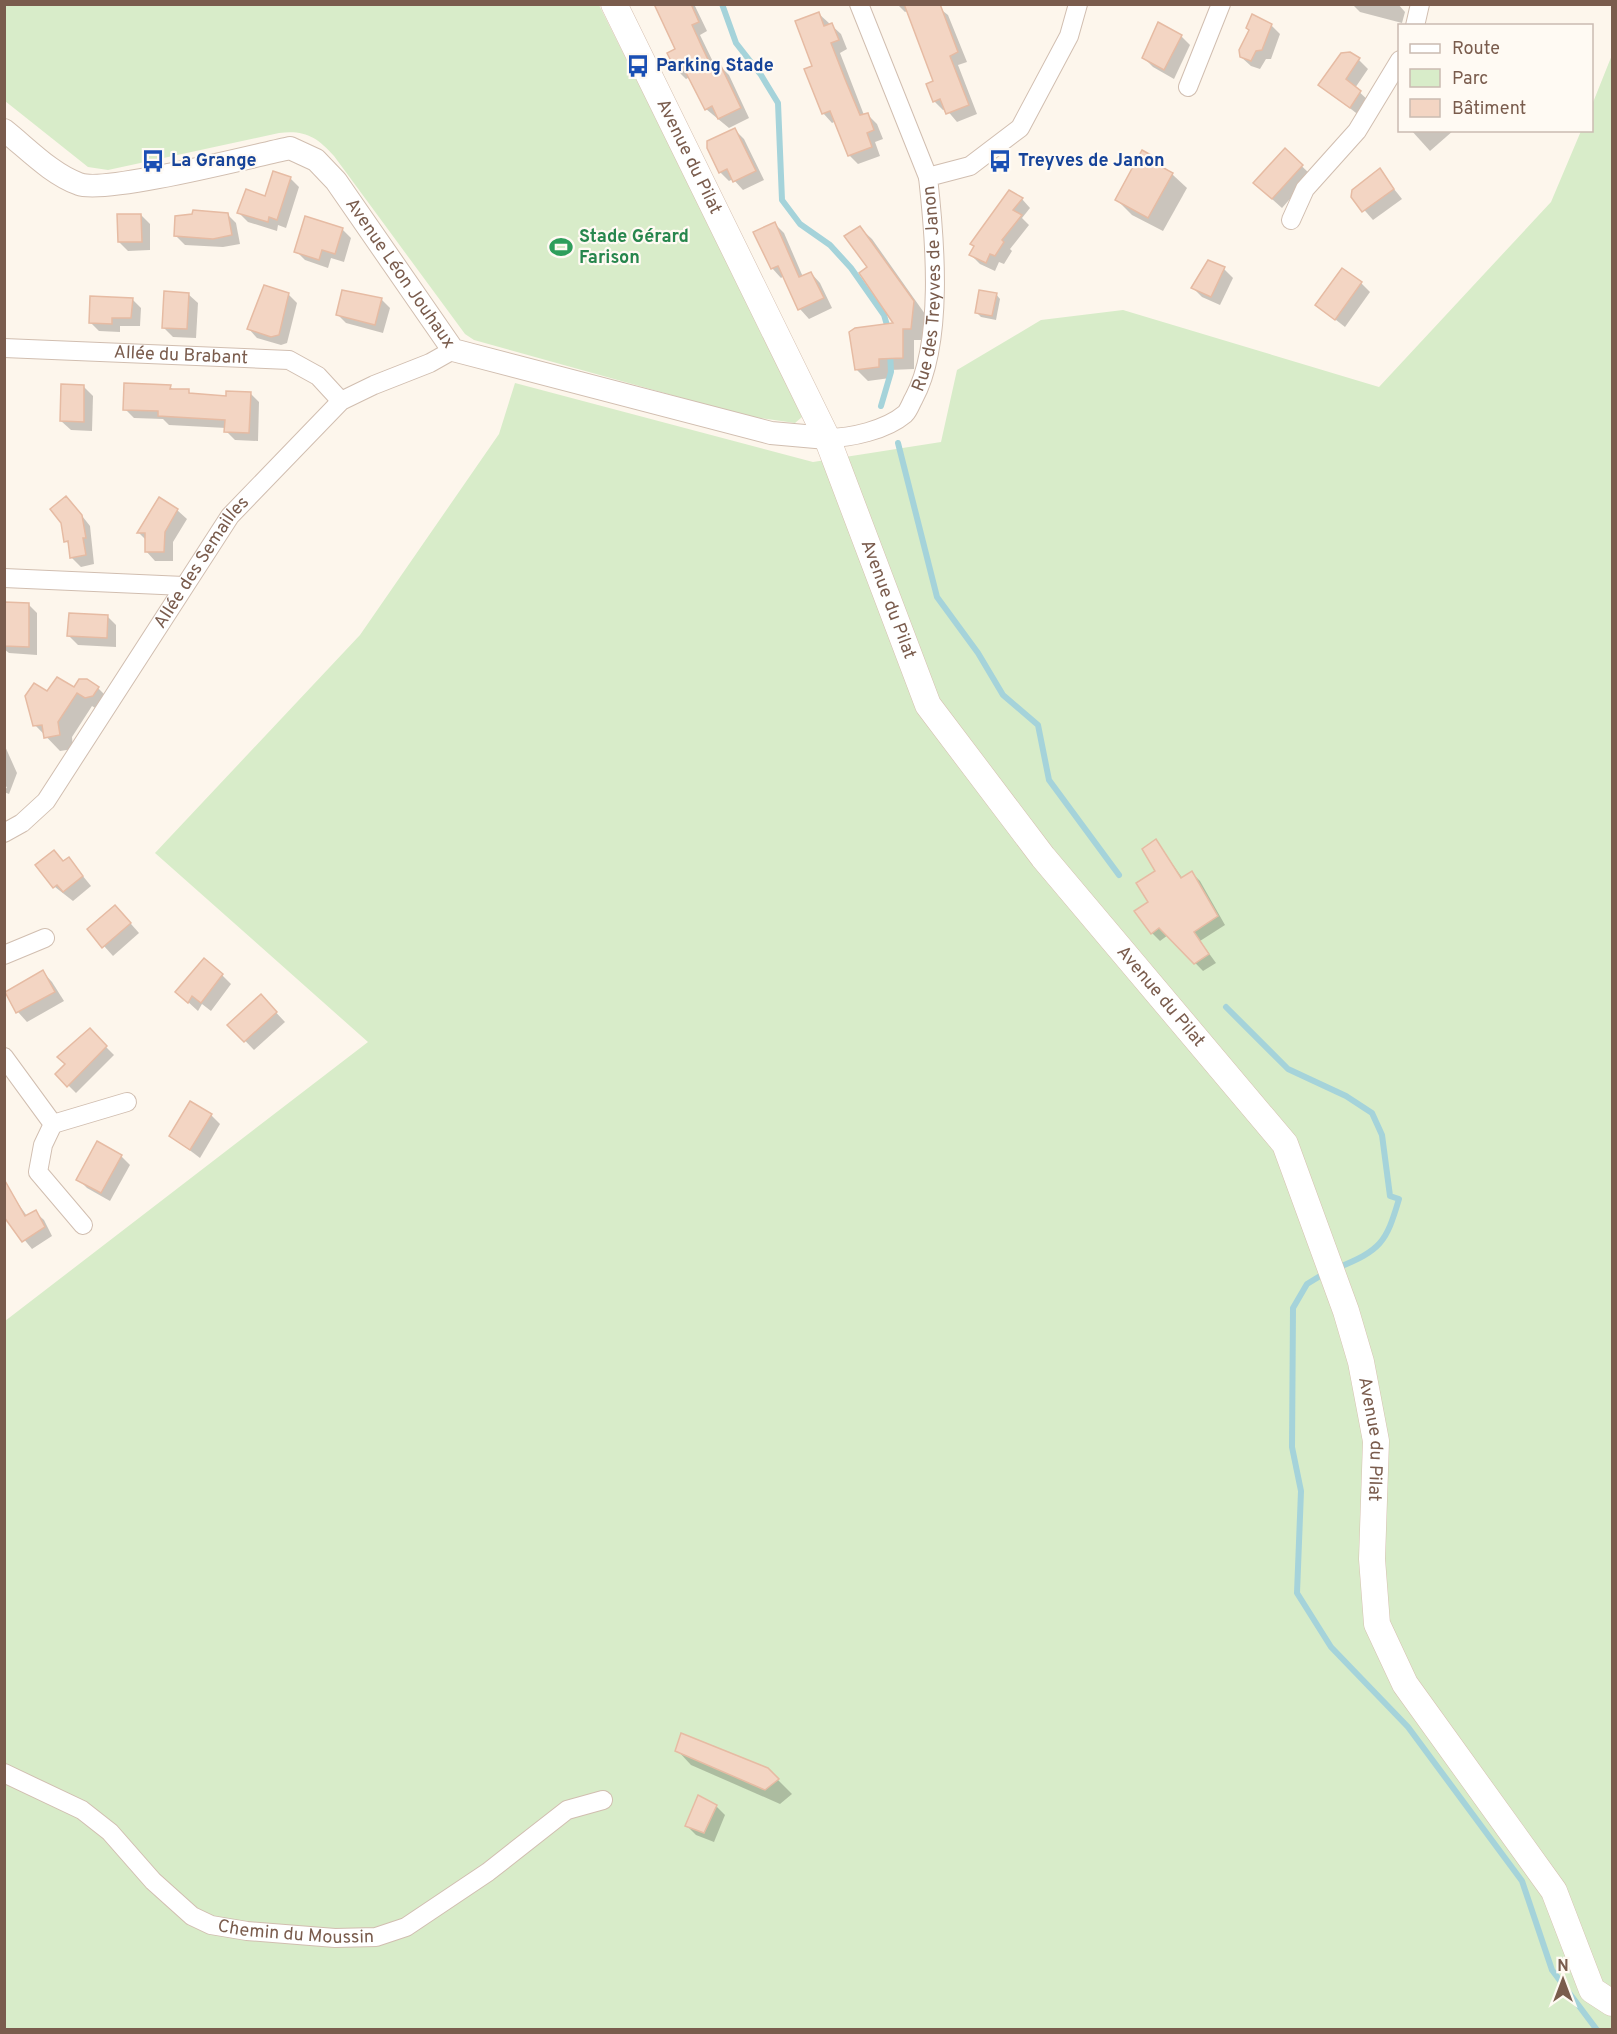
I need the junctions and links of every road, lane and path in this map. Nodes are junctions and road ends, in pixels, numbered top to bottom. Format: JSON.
{"nodes":[{"id":1,"x":614,"y":4,"type":"edge"},
{"id":2,"x":859,"y":4,"type":"edge"},
{"id":3,"x":1078,"y":4,"type":"edge"},
{"id":4,"x":1221,"y":4,"type":"edge"},
{"id":5,"x":1420,"y":4,"type":"edge"},
{"id":6,"x":1415,"y":24,"type":"edge"},
{"id":7,"x":1398,"y":63,"type":"edge"},
{"id":8,"x":1188,"y":87,"type":"dead end"},
{"id":9,"x":4,"y":130,"type":"edge"},
{"id":10,"x":928,"y":177,"type":"junction"},
{"id":11,"x":1291,"y":220,"type":"dead end"},
{"id":12,"x":4,"y":348,"type":"edge"},
{"id":13,"x":453,"y":350,"type":"junction"},
{"id":14,"x":341,"y":401,"type":"junction"},
{"id":15,"x":827,"y":438,"type":"junction"},
{"id":16,"x":4,"y":578,"type":"edge"},
{"id":17,"x":184,"y":586,"type":"junction"},
{"id":18,"x":4,"y":833,"type":"edge"},
{"id":19,"x":45,"y":938,"type":"dead end"},
{"id":20,"x":4,"y":955,"type":"edge"},
{"id":21,"x":4,"y":1057,"type":"edge"},
{"id":22,"x":127,"y":1102,"type":"dead end"},
{"id":23,"x":53,"y":1124,"type":"junction"},
{"id":24,"x":83,"y":1225,"type":"dead end"},
{"id":25,"x":4,"y":1773,"type":"edge"},
{"id":26,"x":603,"y":1800,"type":"dead end"},
{"id":27,"x":1612,"y":2003,"type":"edge"}],
"edges":[{"from":1,"to":15,"type":"main road","name":"Avenue du Pilat"},
{"from":2,"to":10,"type":"street"},
{"from":3,"to":10,"type":"street","name":"Rue des Treyves de Janon"},
{"from":4,"to":8,"type":"street"},
{"from":5,"to":6,"type":"street"},
{"from":7,"to":11,"type":"street"},
{"from":9,"to":13,"type":"street","name":"Avenue Léon Jouhaux"},
{"from":10,"to":15,"type":"street","name":"Rue des Treyves de Janon"},
{"from":12,"to":14,"type":"street","name":"Allée du Brabant"},
{"from":13,"to":14,"type":"street","name":"Allée des Semailles"},
{"from":13,"to":15,"type":"street","name":"Avenue Léon Jouhaux"},
{"from":14,"to":17,"type":"street","name":"Allée des Semailles"},
{"from":15,"to":27,"type":"main road","name":"Avenue du Pilat"},
{"from":16,"to":17,"type":"street"},
{"from":17,"to":18,"type":"street","name":"Allée des Semailles"},
{"from":19,"to":20,"type":"street"},
{"from":21,"to":23,"type":"street"},
{"from":22,"to":23,"type":"street"},
{"from":23,"to":24,"type":"street"},
{"from":25,"to":26,"type":"street","name":"Chemin du Moussin"}]}
